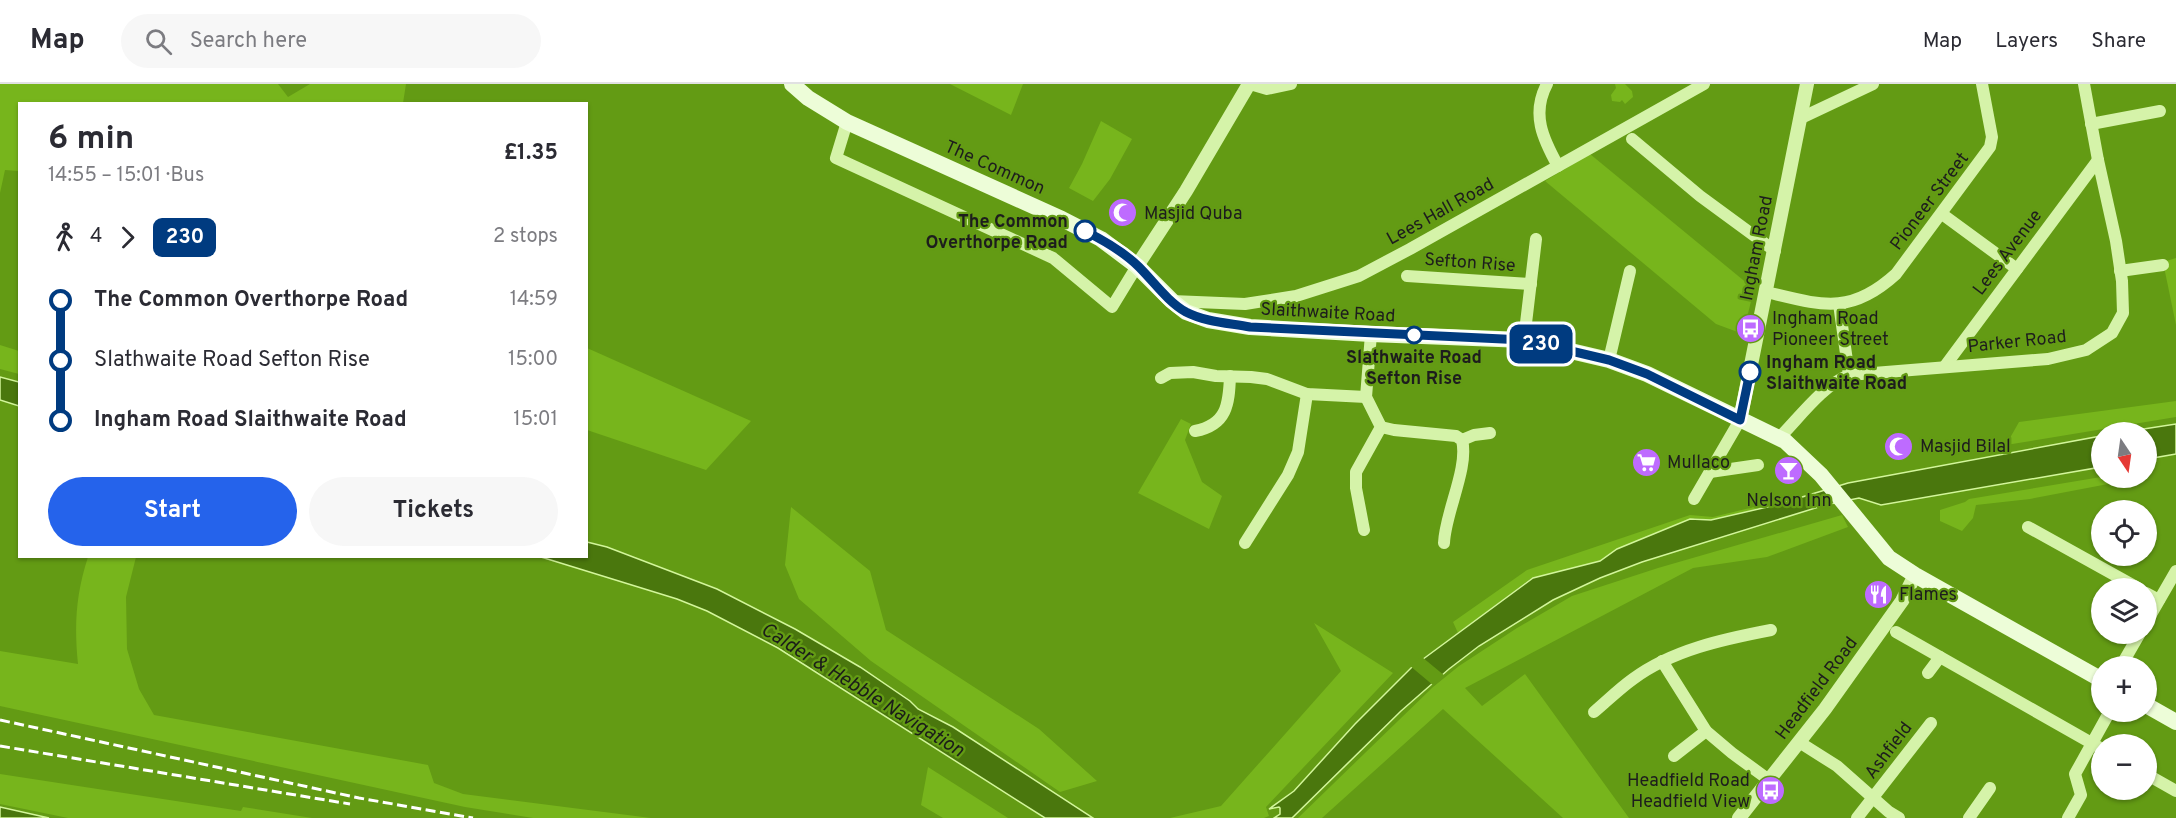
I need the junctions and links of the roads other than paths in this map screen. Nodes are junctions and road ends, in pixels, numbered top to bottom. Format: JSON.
{"nodes":[{"id":1,"x":792,"y":84,"type":"edge"},
{"id":2,"x":1249,"y":84,"type":"edge"},
{"id":3,"x":1291,"y":84,"type":"edge"},
{"id":4,"x":1547,"y":84,"type":"edge"},
{"id":5,"x":1807,"y":84,"type":"edge"},
{"id":6,"x":1873,"y":84,"type":"edge"},
{"id":7,"x":1982,"y":84,"type":"edge"},
{"id":8,"x":2084,"y":84,"type":"edge"},
{"id":9,"x":1698,"y":86,"type":"edge"},
{"id":10,"x":2160,"y":111,"type":"dead end"},
{"id":11,"x":1801,"y":118,"type":"junction"},
{"id":12,"x":847,"y":122,"type":"junction"},
{"id":13,"x":2091,"y":124,"type":"junction"},
{"id":14,"x":1632,"y":139,"type":"dead end"},
{"id":15,"x":2098,"y":160,"type":"junction"},
{"id":16,"x":1558,"y":166,"type":"junction"},
{"id":17,"x":1942,"y":214,"type":"junction"},
{"id":18,"x":1536,"y":239,"type":"dead end"},
{"id":19,"x":1775,"y":250,"type":"junction"},
{"id":20,"x":2163,"y":265,"type":"dead end"},
{"id":21,"x":1137,"y":266,"type":"junction"},
{"id":22,"x":2017,"y":269,"type":"junction"},
{"id":23,"x":1630,"y":271,"type":"dead end"},
{"id":24,"x":2121,"y":271,"type":"junction"},
{"id":25,"x":1407,"y":276,"type":"dead end"},
{"id":26,"x":1531,"y":284,"type":"junction"},
{"id":27,"x":1766,"y":292,"type":"junction"},
{"id":28,"x":1172,"y":301,"type":"junction"},
{"id":29,"x":1839,"y":304,"type":"junction"},
{"id":30,"x":1371,"y":334,"type":"junction"},
{"id":31,"x":1524,"y":340,"type":"junction"},
{"id":32,"x":1609,"y":360,"type":"junction"},
{"id":33,"x":1945,"y":366,"type":"junction"},
{"id":34,"x":1849,"y":375,"type":"junction"},
{"id":35,"x":1230,"y":376,"type":"junction"},
{"id":36,"x":1161,"y":378,"type":"dead end"},
{"id":37,"x":1307,"y":394,"type":"junction"},
{"id":38,"x":1366,"y":397,"type":"junction"},
{"id":39,"x":1740,"y":420,"type":"junction"},
{"id":40,"x":1381,"y":427,"type":"junction"},
{"id":41,"x":1195,"y":430,"type":"dead end"},
{"id":42,"x":1490,"y":433,"type":"dead end"},
{"id":43,"x":1779,"y":438,"type":"junction"},
{"id":44,"x":1462,"y":440,"type":"junction"},
{"id":45,"x":1758,"y":465,"type":"dead end"},
{"id":46,"x":1710,"y":472,"type":"junction"},
{"id":47,"x":1694,"y":499,"type":"dead end"},
{"id":48,"x":2028,"y":527,"type":"dead end"},
{"id":49,"x":1364,"y":530,"type":"dead end"},
{"id":50,"x":1245,"y":543,"type":"dead end"},
{"id":51,"x":1444,"y":543,"type":"dead end"},
{"id":52,"x":1915,"y":575,"type":"junction"},
{"id":53,"x":2120,"y":578,"type":"edge"},
{"id":54,"x":2174,"y":579,"type":"edge"},
{"id":55,"x":2159,"y":600,"type":"joint"},
{"id":56,"x":2157,"y":603,"type":"edge"},
{"id":57,"x":1771,"y":630,"type":"dead end"},
{"id":58,"x":1896,"y":632,"type":"dead end"},
{"id":59,"x":1940,"y":657,"type":"junction"},
{"id":60,"x":1662,"y":661,"type":"junction"},
{"id":61,"x":1928,"y":673,"type":"dead end"},
{"id":62,"x":2091,"y":674,"type":"edge"},
{"id":63,"x":2157,"y":711,"type":"edge"},
{"id":64,"x":1594,"y":712,"type":"dead end"},
{"id":65,"x":2176,"y":722,"type":"edge"},
{"id":66,"x":1931,"y":723,"type":"dead end"},
{"id":67,"x":1706,"y":730,"type":"junction"},
{"id":68,"x":1799,"y":742,"type":"junction"},
{"id":69,"x":2091,"y":743,"type":"edge"},
{"id":70,"x":2091,"y":752,"type":"edge"},
{"id":71,"x":1674,"y":756,"type":"dead end"},
{"id":72,"x":1769,"y":780,"type":"junction"},
{"id":73,"x":2157,"y":780,"type":"edge"},
{"id":74,"x":1990,"y":788,"type":"dead end"},
{"id":75,"x":2176,"y":791,"type":"edge"},
{"id":76,"x":1873,"y":798,"type":"junction"},
{"id":77,"x":1740,"y":818,"type":"edge"},
{"id":78,"x":1857,"y":818,"type":"edge"},
{"id":79,"x":1899,"y":818,"type":"edge"},
{"id":80,"x":1970,"y":818,"type":"edge"},
{"id":81,"x":2068,"y":818,"type":"edge"}],
"edges":[{"from":1,"to":12,"type":"main road","name":"The Common"},
{"from":2,"to":3,"type":"street"},
{"from":2,"to":21,"type":"street"},
{"from":4,"to":16,"type":"street"},
{"from":5,"to":11,"type":"street","name":"Ingham Road"},
{"from":6,"to":11,"type":"street"},
{"from":7,"to":17,"type":"street","name":"Pioneer Street"},
{"from":8,"to":13,"type":"street","name":"Parker Road"},
{"from":9,"to":16,"type":"street","name":"Lees Hall Road"},
{"from":10,"to":13,"type":"street"},
{"from":11,"to":19,"type":"street","name":"Ingham Road"},
{"from":12,"to":21,"type":"main road","name":"The Common"},
{"from":12,"to":21,"type":"street"},
{"from":13,"to":15,"type":"street","name":"Parker Road"},
{"from":14,"to":19,"type":"street"},
{"from":15,"to":22,"type":"street","name":"Lees Avenue"},
{"from":15,"to":24,"type":"street","name":"Parker Road"},
{"from":16,"to":28,"type":"street","name":"Lees Hall Road"},
{"from":17,"to":22,"type":"street"},
{"from":17,"to":29,"type":"street","name":"Pioneer Street"},
{"from":18,"to":26,"type":"street"},
{"from":19,"to":27,"type":"street","name":"Ingham Road"},
{"from":20,"to":24,"type":"street"},
{"from":21,"to":28,"type":"main road","name":"The Common"},
{"from":22,"to":33,"type":"street","name":"Lees Avenue"},
{"from":23,"to":32,"type":"street"},
{"from":24,"to":33,"type":"street","name":"Parker Road"},
{"from":25,"to":26,"type":"street","name":"Sefton Rise"},
{"from":26,"to":31,"type":"street"},
{"from":27,"to":29,"type":"street","name":"Pioneer Street"},
{"from":27,"to":39,"type":"street","name":"Ingham Road"},
{"from":28,"to":30,"type":"main road","name":"Slaithwaite Road"},
{"from":29,"to":34,"type":"street"},
{"from":30,"to":31,"type":"main road","name":"Slaithwaite Road"},
{"from":30,"to":38,"type":"street"},
{"from":31,"to":32,"type":"main road","name":"Slaithwaite Road"},
{"from":32,"to":39,"type":"main road","name":"Slaithwaite Road"},
{"from":33,"to":34,"type":"street","name":"Parker Road"},
{"from":34,"to":43,"type":"street","name":"Parker Road"},
{"from":35,"to":36,"type":"street"},
{"from":35,"to":37,"type":"street"},
{"from":35,"to":41,"type":"street"},
{"from":37,"to":38,"type":"street"},
{"from":37,"to":50,"type":"street"},
{"from":38,"to":40,"type":"street"},
{"from":39,"to":43,"type":"main road","name":"Slaithwaite Road"},
{"from":39,"to":46,"type":"street"},
{"from":40,"to":44,"type":"street"},
{"from":40,"to":49,"type":"street"},
{"from":42,"to":44,"type":"street"},
{"from":43,"to":52,"type":"main road","name":"Slaithwaite Road"},
{"from":44,"to":51,"type":"street"},
{"from":45,"to":46,"type":"street"},
{"from":46,"to":47,"type":"street"},
{"from":48,"to":53,"type":"street"},
{"from":52,"to":62,"type":"main road","name":"Slaithwaite Road"},
{"from":52,"to":68,"type":"street","name":"Headfield Road"},
{"from":54,"to":55,"type":"street"},
{"from":55,"to":56,"type":"street"},
{"from":57,"to":60,"type":"street"},
{"from":58,"to":59,"type":"street"},
{"from":59,"to":61,"type":"street"},
{"from":59,"to":69,"type":"street"},
{"from":60,"to":64,"type":"street"},
{"from":60,"to":67,"type":"street"},
{"from":63,"to":65,"type":"main road"},
{"from":66,"to":76,"type":"street","name":"Ashfield"},
{"from":67,"to":71,"type":"street"},
{"from":67,"to":72,"type":"street"},
{"from":68,"to":72,"type":"street","name":"Headfield Road"},
{"from":68,"to":76,"type":"street","name":"Ashfield"},
{"from":70,"to":81,"type":"street"},
{"from":72,"to":77,"type":"street","name":"Headfield Road"},
{"from":73,"to":75,"type":"street"},
{"from":74,"to":80,"type":"street"},
{"from":76,"to":78,"type":"street","name":"Ashfield"},
{"from":76,"to":79,"type":"street","name":"Ashfield"}]}
